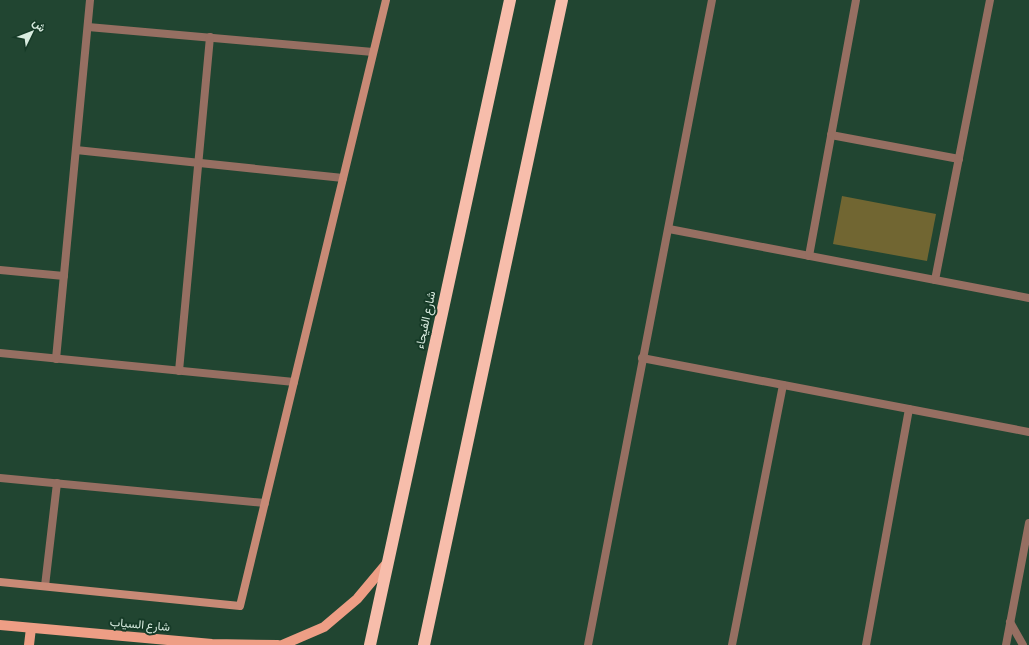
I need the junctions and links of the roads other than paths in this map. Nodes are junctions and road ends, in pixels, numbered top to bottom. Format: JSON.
{"nodes":[{"id":1,"x":90,"y":0,"type":"edge"},
{"id":2,"x":386,"y":0,"type":"edge"},
{"id":3,"x":510,"y":0,"type":"edge"},
{"id":4,"x":562,"y":0,"type":"edge"},
{"id":5,"x":712,"y":0,"type":"edge"},
{"id":6,"x":856,"y":0,"type":"edge"},
{"id":7,"x":990,"y":0,"type":"edge"},
{"id":8,"x":88,"y":27,"type":"junction"},
{"id":9,"x":210,"y":37,"type":"junction"},
{"id":10,"x":373,"y":52,"type":"junction"},
{"id":11,"x":831,"y":135,"type":"junction"},
{"id":12,"x":76,"y":150,"type":"junction"},
{"id":13,"x":958,"y":159,"type":"junction"},
{"id":14,"x":198,"y":163,"type":"junction"},
{"id":15,"x":343,"y":178,"type":"junction"},
{"id":16,"x":669,"y":228,"type":"junction"},
{"id":17,"x":809,"y":256,"type":"junction"},
{"id":18,"x":0,"y":270,"type":"edge"},
{"id":19,"x":64,"y":276,"type":"junction"},
{"id":20,"x":935,"y":280,"type":"junction"},
{"id":21,"x":1029,"y":298,"type":"edge"},
{"id":22,"x":0,"y":353,"type":"edge"},
{"id":23,"x":642,"y":358,"type":"junction"},
{"id":24,"x":56,"y":359,"type":"junction"},
{"id":25,"x":179,"y":371,"type":"junction"},
{"id":26,"x":294,"y":382,"type":"junction"},
{"id":27,"x":783,"y":385,"type":"junction"},
{"id":28,"x":909,"y":409,"type":"junction"},
{"id":29,"x":1029,"y":432,"type":"edge"},
{"id":30,"x":0,"y":478,"type":"edge"},
{"id":31,"x":57,"y":483,"type":"junction"},
{"id":32,"x":265,"y":503,"type":"junction"},
{"id":33,"x":1029,"y":523,"type":"edge"},
{"id":34,"x":388,"y":562,"type":"junction"},
{"id":35,"x":0,"y":582,"type":"edge"},
{"id":36,"x":45,"y":586,"type":"junction"},
{"id":37,"x":1010,"y":622,"type":"junction"},
{"id":38,"x":0,"y":625,"type":"edge"},
{"id":39,"x":31,"y":628,"type":"junction"},
{"id":40,"x":29,"y":645,"type":"edge"},
{"id":41,"x":278,"y":645,"type":"edge"},
{"id":42,"x":282,"y":645,"type":"edge"},
{"id":43,"x":370,"y":645,"type":"edge"},
{"id":44,"x":424,"y":645,"type":"edge"},
{"id":45,"x":588,"y":645,"type":"edge"},
{"id":46,"x":732,"y":645,"type":"edge"},
{"id":47,"x":866,"y":645,"type":"edge"},
{"id":48,"x":1006,"y":645,"type":"edge"},
{"id":49,"x":1023,"y":645,"type":"edge"}],
"edges":[{"from":1,"to":8,"type":"street"},
{"from":2,"to":10,"type":"street"},
{"from":3,"to":34,"type":"highway","name":"شارع الفيحاء"},
{"from":4,"to":44,"type":"highway"},
{"from":5,"to":16,"type":"street"},
{"from":6,"to":11,"type":"street"},
{"from":7,"to":13,"type":"street"},
{"from":8,"to":9,"type":"street"},
{"from":8,"to":12,"type":"street"},
{"from":9,"to":10,"type":"street"},
{"from":9,"to":14,"type":"street"},
{"from":10,"to":15,"type":"street"},
{"from":11,"to":13,"type":"street"},
{"from":11,"to":17,"type":"street"},
{"from":12,"to":14,"type":"street"},
{"from":12,"to":19,"type":"street"},
{"from":13,"to":20,"type":"street"},
{"from":14,"to":15,"type":"street"},
{"from":14,"to":25,"type":"street"},
{"from":15,"to":26,"type":"street"},
{"from":16,"to":17,"type":"street"},
{"from":16,"to":23,"type":"street"},
{"from":17,"to":20,"type":"street"},
{"from":18,"to":19,"type":"street"},
{"from":19,"to":24,"type":"street"},
{"from":20,"to":21,"type":"street"},
{"from":22,"to":24,"type":"street"},
{"from":23,"to":27,"type":"street"},
{"from":23,"to":45,"type":"street"},
{"from":24,"to":25,"type":"street"},
{"from":25,"to":26,"type":"street"},
{"from":26,"to":32,"type":"street"},
{"from":27,"to":28,"type":"street"},
{"from":27,"to":46,"type":"street"},
{"from":28,"to":29,"type":"street"},
{"from":28,"to":47,"type":"street"},
{"from":30,"to":31,"type":"street"},
{"from":31,"to":32,"type":"street"},
{"from":31,"to":36,"type":"street"},
{"from":32,"to":36,"type":"street"},
{"from":33,"to":37,"type":"street"},
{"from":34,"to":42,"type":"main road"},
{"from":34,"to":43,"type":"highway","name":"شارع الفيحاء"},
{"from":35,"to":36,"type":"street"},
{"from":37,"to":48,"type":"street"},
{"from":37,"to":49,"type":"street"},
{"from":38,"to":39,"type":"main road","name":"شارع السياب"},
{"from":39,"to":40,"type":"main road"},
{"from":39,"to":41,"type":"main road","name":"شارع السياب"}]}
